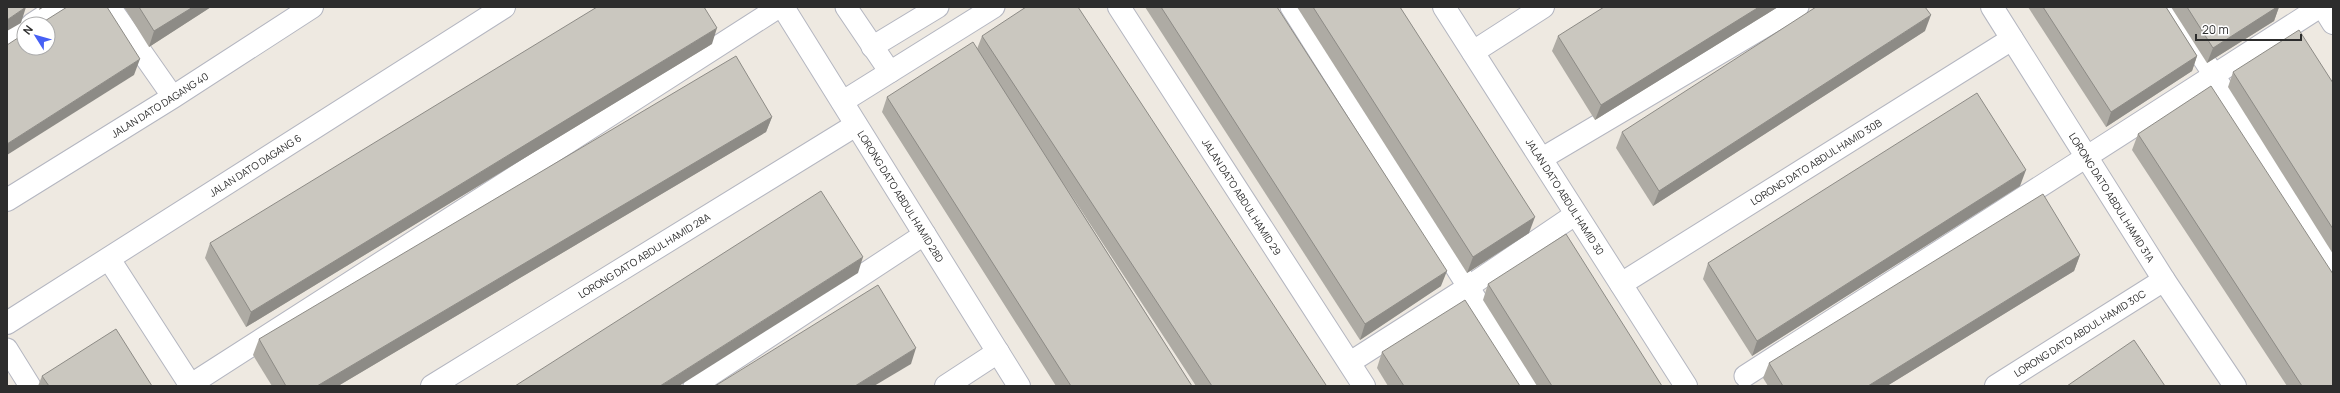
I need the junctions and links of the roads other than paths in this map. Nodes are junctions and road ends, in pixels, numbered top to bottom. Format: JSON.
{"nodes":[{"id":1,"x":58,"y":7,"type":"edge"},
{"id":2,"x":110,"y":7,"type":"edge"},
{"id":3,"x":312,"y":7,"type":"edge"},
{"id":4,"x":504,"y":7,"type":"edge"},
{"id":5,"x":779,"y":7,"type":"edge"},
{"id":6,"x":783,"y":7,"type":"edge"},
{"id":7,"x":846,"y":7,"type":"edge"},
{"id":8,"x":938,"y":7,"type":"edge"},
{"id":9,"x":994,"y":7,"type":"edge"},
{"id":10,"x":1119,"y":7,"type":"edge"},
{"id":11,"x":1291,"y":7,"type":"edge"},
{"id":12,"x":1444,"y":7,"type":"edge"},
{"id":13,"x":1544,"y":7,"type":"edge"},
{"id":14,"x":1798,"y":7,"type":"edge"},
{"id":15,"x":1992,"y":7,"type":"edge"},
{"id":16,"x":2169,"y":7,"type":"edge"},
{"id":17,"x":2321,"y":7,"type":"edge"},
{"id":18,"x":39,"y":16,"type":"edge"},
{"id":19,"x":2333,"y":23,"type":"edge"},
{"id":20,"x":16,"y":32,"type":"edge"},
{"id":21,"x":2012,"y":39,"type":"junction"},
{"id":22,"x":7,"y":40,"type":"edge"},
{"id":23,"x":872,"y":47,"type":"junction"},
{"id":24,"x":1473,"y":52,"type":"junction"},
{"id":25,"x":890,"y":72,"type":"junction"},
{"id":26,"x":2214,"y":75,"type":"junction"},
{"id":27,"x":173,"y":97,"type":"junction"},
{"id":28,"x":842,"y":102,"type":"junction"},
{"id":29,"x":856,"y":125,"type":"junction"},
{"id":30,"x":2086,"y":157,"type":"junction"},
{"id":31,"x":1541,"y":159,"type":"junction"},
{"id":32,"x":7,"y":200,"type":"edge"},
{"id":33,"x":1576,"y":214,"type":"junction"},
{"id":34,"x":925,"y":234,"type":"junction"},
{"id":35,"x":109,"y":259,"type":"junction"},
{"id":36,"x":2333,"y":268,"type":"edge"},
{"id":37,"x":2164,"y":280,"type":"junction"},
{"id":38,"x":1621,"y":284,"type":"junction"},
{"id":39,"x":1468,"y":287,"type":"junction"},
{"id":40,"x":7,"y":324,"type":"edge"},
{"id":41,"x":7,"y":349,"type":"edge"},
{"id":42,"x":998,"y":352,"type":"junction"},
{"id":43,"x":1349,"y":363,"type":"junction"},
{"id":44,"x":1745,"y":376,"type":"dead end"},
{"id":45,"x":190,"y":385,"type":"edge"},
{"id":46,"x":30,"y":386,"type":"edge"},
{"id":47,"x":432,"y":386,"type":"edge"},
{"id":48,"x":694,"y":386,"type":"edge"},
{"id":49,"x":946,"y":386,"type":"edge"},
{"id":50,"x":1019,"y":386,"type":"edge"},
{"id":51,"x":1364,"y":386,"type":"edge"},
{"id":52,"x":1532,"y":386,"type":"edge"},
{"id":53,"x":1686,"y":386,"type":"edge"},
{"id":54,"x":1996,"y":386,"type":"edge"},
{"id":55,"x":2235,"y":386,"type":"edge"}],
"edges":[{"from":1,"to":18,"type":"lane"},
{"from":2,"to":27,"type":"lane"},
{"from":3,"to":27,"type":"street","name":"JALAN DATO DAGANG 40"},
{"from":4,"to":35,"type":"street","name":"JALAN DATO DAGANG 6"},
{"from":5,"to":45,"type":"lane"},
{"from":6,"to":28,"type":"street","name":"LORONG DATO ABDUL HAMID 28D"},
{"from":7,"to":23,"type":"lane"},
{"from":8,"to":23,"type":"lane"},
{"from":9,"to":25,"type":"lane"},
{"from":10,"to":43,"type":"street","name":"JALAN DATO ABDUL HAMID 29"},
{"from":11,"to":39,"type":"lane"},
{"from":12,"to":24,"type":"street","name":"JALAN DATO ABDUL HAMID 30"},
{"from":13,"to":24,"type":"street"},
{"from":14,"to":31,"type":"lane"},
{"from":15,"to":21,"type":"street","name":"LORONG DATO ABDUL HAMID 31A"},
{"from":16,"to":26,"type":"lane"},
{"from":17,"to":19,"type":"street"},
{"from":17,"to":26,"type":"lane"},
{"from":20,"to":22,"type":"lane"},
{"from":21,"to":30,"type":"street","name":"LORONG DATO ABDUL HAMID 31A"},
{"from":21,"to":38,"type":"street","name":"LORONG DATO ABDUL HAMID 30B"},
{"from":23,"to":25,"type":"lane"},
{"from":24,"to":31,"type":"street","name":"JALAN DATO ABDUL HAMID 30"},
{"from":25,"to":28,"type":"lane"},
{"from":26,"to":30,"type":"lane"},
{"from":26,"to":36,"type":"lane"},
{"from":27,"to":32,"type":"street","name":"JALAN DATO DAGANG 40"},
{"from":28,"to":29,"type":"street","name":"LORONG DATO ABDUL HAMID 28D"},
{"from":29,"to":34,"type":"street","name":"LORONG DATO ABDUL HAMID 28D"},
{"from":29,"to":47,"type":"street","name":"LORONG DATO ABDUL HAMID 28A"},
{"from":30,"to":37,"type":"street","name":"LORONG DATO ABDUL HAMID 31A"},
{"from":30,"to":44,"type":"lane"},
{"from":31,"to":33,"type":"street","name":"JALAN DATO ABDUL HAMID 30"},
{"from":33,"to":38,"type":"street","name":"JALAN DATO ABDUL HAMID 30"},
{"from":33,"to":39,"type":"lane"},
{"from":34,"to":42,"type":"street","name":"LORONG DATO ABDUL HAMID 28D"},
{"from":34,"to":48,"type":"lane"},
{"from":35,"to":40,"type":"street","name":"JALAN DATO DAGANG 6"},
{"from":35,"to":45,"type":"street"},
{"from":37,"to":54,"type":"street","name":"LORONG DATO ABDUL HAMID 30C"},
{"from":37,"to":55,"type":"street","name":"LORONG DATO ABDUL HAMID 31A"},
{"from":38,"to":53,"type":"street","name":"JALAN DATO ABDUL HAMID 30"},
{"from":39,"to":43,"type":"lane"},
{"from":39,"to":52,"type":"lane"},
{"from":41,"to":46,"type":"lane"},
{"from":42,"to":49,"type":"street"},
{"from":42,"to":50,"type":"street","name":"LORONG DATO ABDUL HAMID 28D"},
{"from":43,"to":51,"type":"street","name":"JALAN DATO ABDUL HAMID 29"}]}
